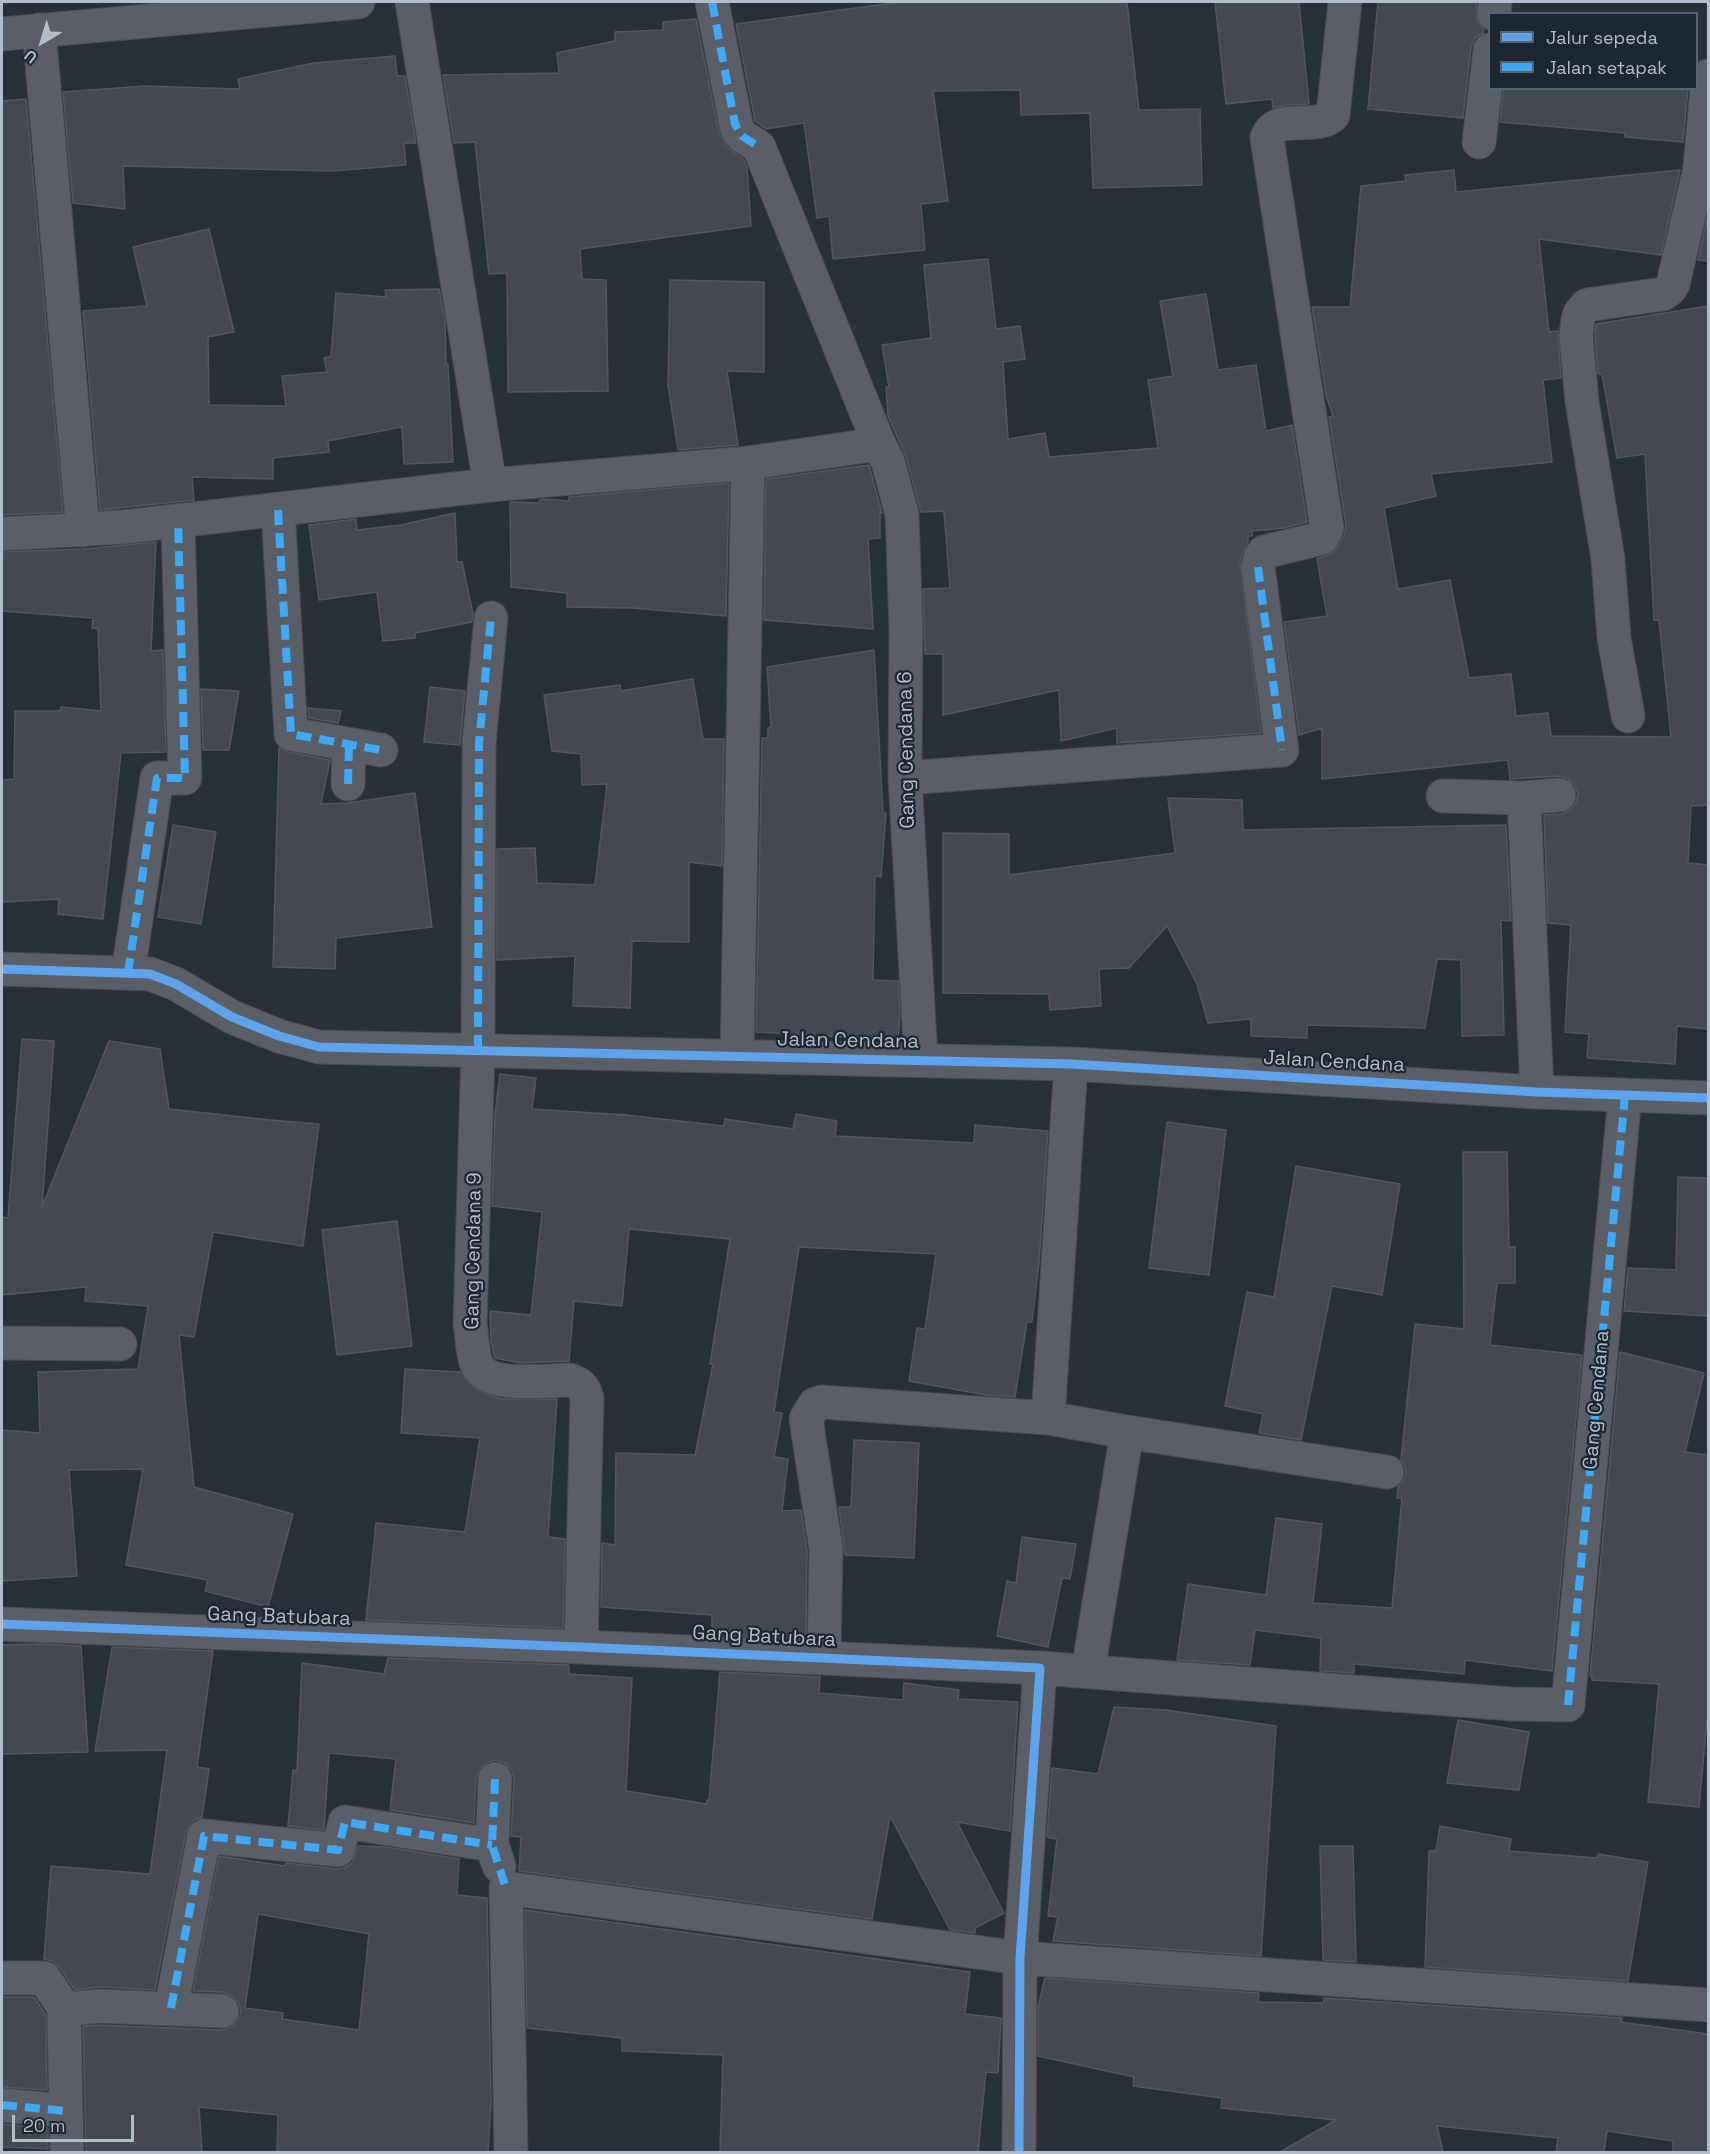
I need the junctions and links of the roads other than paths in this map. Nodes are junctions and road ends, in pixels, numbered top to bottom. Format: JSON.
{"nodes":[{"id":1,"x":358,"y":2,"type":"edge"},
{"id":2,"x":412,"y":2,"type":"edge"},
{"id":3,"x":712,"y":2,"type":"edge"},
{"id":4,"x":1345,"y":2,"type":"edge"},
{"id":5,"x":138,"y":12,"type":"edge"},
{"id":6,"x":39,"y":30,"type":"junction"},
{"id":7,"x":2,"y":34,"type":"edge"},
{"id":8,"x":1488,"y":67,"type":"edge"},
{"id":9,"x":1708,"y":76,"type":"edge"},
{"id":10,"x":1479,"y":142,"type":"dead end"},
{"id":11,"x":879,"y":444,"type":"junction"},
{"id":12,"x":748,"y":463,"type":"junction"},
{"id":13,"x":490,"y":485,"type":"junction"},
{"id":14,"x":278,"y":510,"type":"junction"},
{"id":15,"x":178,"y":521,"type":"junction"},
{"id":16,"x":83,"y":530,"type":"junction"},
{"id":17,"x":2,"y":534,"type":"edge"},
{"id":18,"x":491,"y":618,"type":"dead end"},
{"id":19,"x":1628,"y":716,"type":"dead end"},
{"id":20,"x":349,"y":744,"type":"junction"},
{"id":21,"x":381,"y":750,"type":"dead end"},
{"id":22,"x":905,"y":778,"type":"junction"},
{"id":23,"x":348,"y":784,"type":"dead end"},
{"id":24,"x":1559,"y":795,"type":"dead end"},
{"id":25,"x":1443,"y":796,"type":"dead end"},
{"id":26,"x":1524,"y":798,"type":"junction"},
{"id":27,"x":2,"y":969,"type":"edge"},
{"id":28,"x":128,"y":973,"type":"junction"},
{"id":29,"x":478,"y":1050,"type":"junction"},
{"id":30,"x":737,"y":1056,"type":"junction"},
{"id":31,"x":921,"y":1060,"type":"junction"},
{"id":32,"x":1071,"y":1064,"type":"junction"},
{"id":33,"x":1537,"y":1092,"type":"junction"},
{"id":34,"x":1625,"y":1095,"type":"junction"},
{"id":35,"x":1708,"y":1098,"type":"edge"},
{"id":36,"x":2,"y":1343,"type":"edge"},
{"id":37,"x":120,"y":1344,"type":"dead end"},
{"id":38,"x":1048,"y":1418,"type":"junction"},
{"id":39,"x":1127,"y":1432,"type":"junction"},
{"id":40,"x":1387,"y":1472,"type":"dead end"},
{"id":41,"x":2,"y":1624,"type":"edge"},
{"id":42,"x":582,"y":1647,"type":"junction"},
{"id":43,"x":824,"y":1658,"type":"junction"},
{"id":44,"x":1040,"y":1668,"type":"junction"},
{"id":45,"x":1088,"y":1671,"type":"junction"},
{"id":46,"x":1568,"y":1706,"type":"joint"},
{"id":47,"x":495,"y":1779,"type":"dead end"},
{"id":48,"x":492,"y":1845,"type":"junction"},
{"id":49,"x":506,"y":1888,"type":"junction"},
{"id":50,"x":1020,"y":1958,"type":"junction"},
{"id":51,"x":2,"y":1978,"type":"edge"},
{"id":52,"x":1708,"y":2006,"type":"edge"},
{"id":53,"x":171,"y":2008,"type":"junction"},
{"id":54,"x":222,"y":2011,"type":"dead end"},
{"id":55,"x":68,"y":2012,"type":"junction"},
{"id":56,"x":2,"y":2105,"type":"edge"},
{"id":57,"x":66,"y":2111,"type":"junction"},
{"id":58,"x":67,"y":2152,"type":"edge"},
{"id":59,"x":511,"y":2152,"type":"edge"},
{"id":60,"x":1019,"y":2152,"type":"edge"}],
"edges":[{"from":1,"to":5,"type":"street"},
{"from":2,"to":13,"type":"street"},
{"from":3,"to":11,"type":"street","name":"Gang Cendana 6"},
{"from":4,"to":22,"type":"street"},
{"from":5,"to":6,"type":"street"},
{"from":6,"to":7,"type":"street"},
{"from":6,"to":16,"type":"street"},
{"from":8,"to":10,"type":"street"},
{"from":9,"to":19,"type":"street"},
{"from":11,"to":12,"type":"street"},
{"from":11,"to":22,"type":"street","name":"Gang Cendana 6"},
{"from":12,"to":13,"type":"street"},
{"from":12,"to":30,"type":"street"},
{"from":13,"to":14,"type":"street"},
{"from":14,"to":15,"type":"street"},
{"from":14,"to":20,"type":"street"},
{"from":15,"to":16,"type":"street"},
{"from":15,"to":28,"type":"street"},
{"from":16,"to":17,"type":"street"},
{"from":18,"to":29,"type":"street"},
{"from":20,"to":21,"type":"street"},
{"from":20,"to":23,"type":"street"},
{"from":22,"to":31,"type":"street","name":"Gang Cendana 6"},
{"from":24,"to":26,"type":"street"},
{"from":25,"to":26,"type":"street"},
{"from":26,"to":33,"type":"street"},
{"from":27,"to":28,"type":"street","name":"Jalan Cendana"},
{"from":28,"to":29,"type":"street","name":"Jalan Cendana"},
{"from":29,"to":30,"type":"street","name":"Jalan Cendana"},
{"from":29,"to":42,"type":"street","name":"Gang Cendana 9"},
{"from":30,"to":31,"type":"street","name":"Jalan Cendana"},
{"from":31,"to":32,"type":"street","name":"Jalan Cendana"},
{"from":32,"to":33,"type":"street","name":"Jalan Cendana"},
{"from":32,"to":38,"type":"street"},
{"from":33,"to":34,"type":"street","name":"Jalan Cendana"},
{"from":34,"to":35,"type":"street","name":"Jalan Cendana"},
{"from":34,"to":46,"type":"street","name":"Gang Cendana"},
{"from":36,"to":37,"type":"street"},
{"from":38,"to":39,"type":"street"},
{"from":38,"to":43,"type":"street"},
{"from":39,"to":40,"type":"street"},
{"from":39,"to":45,"type":"street"},
{"from":41,"to":42,"type":"street","name":"Gang Batubara"},
{"from":42,"to":43,"type":"street","name":"Gang Batubara"},
{"from":43,"to":44,"type":"street","name":"Gang Batubara"},
{"from":44,"to":45,"type":"street","name":"Gang Batubara"},
{"from":44,"to":50,"type":"street"},
{"from":45,"to":46,"type":"street","name":"Gang Batubara"},
{"from":47,"to":48,"type":"street"},
{"from":48,"to":49,"type":"street"},
{"from":48,"to":53,"type":"street"},
{"from":49,"to":50,"type":"street"},
{"from":49,"to":59,"type":"street"},
{"from":50,"to":52,"type":"street"},
{"from":50,"to":60,"type":"street"},
{"from":51,"to":55,"type":"street"},
{"from":53,"to":54,"type":"street"},
{"from":53,"to":55,"type":"street"},
{"from":55,"to":57,"type":"street"},
{"from":56,"to":57,"type":"street"},
{"from":57,"to":58,"type":"street"}]}
